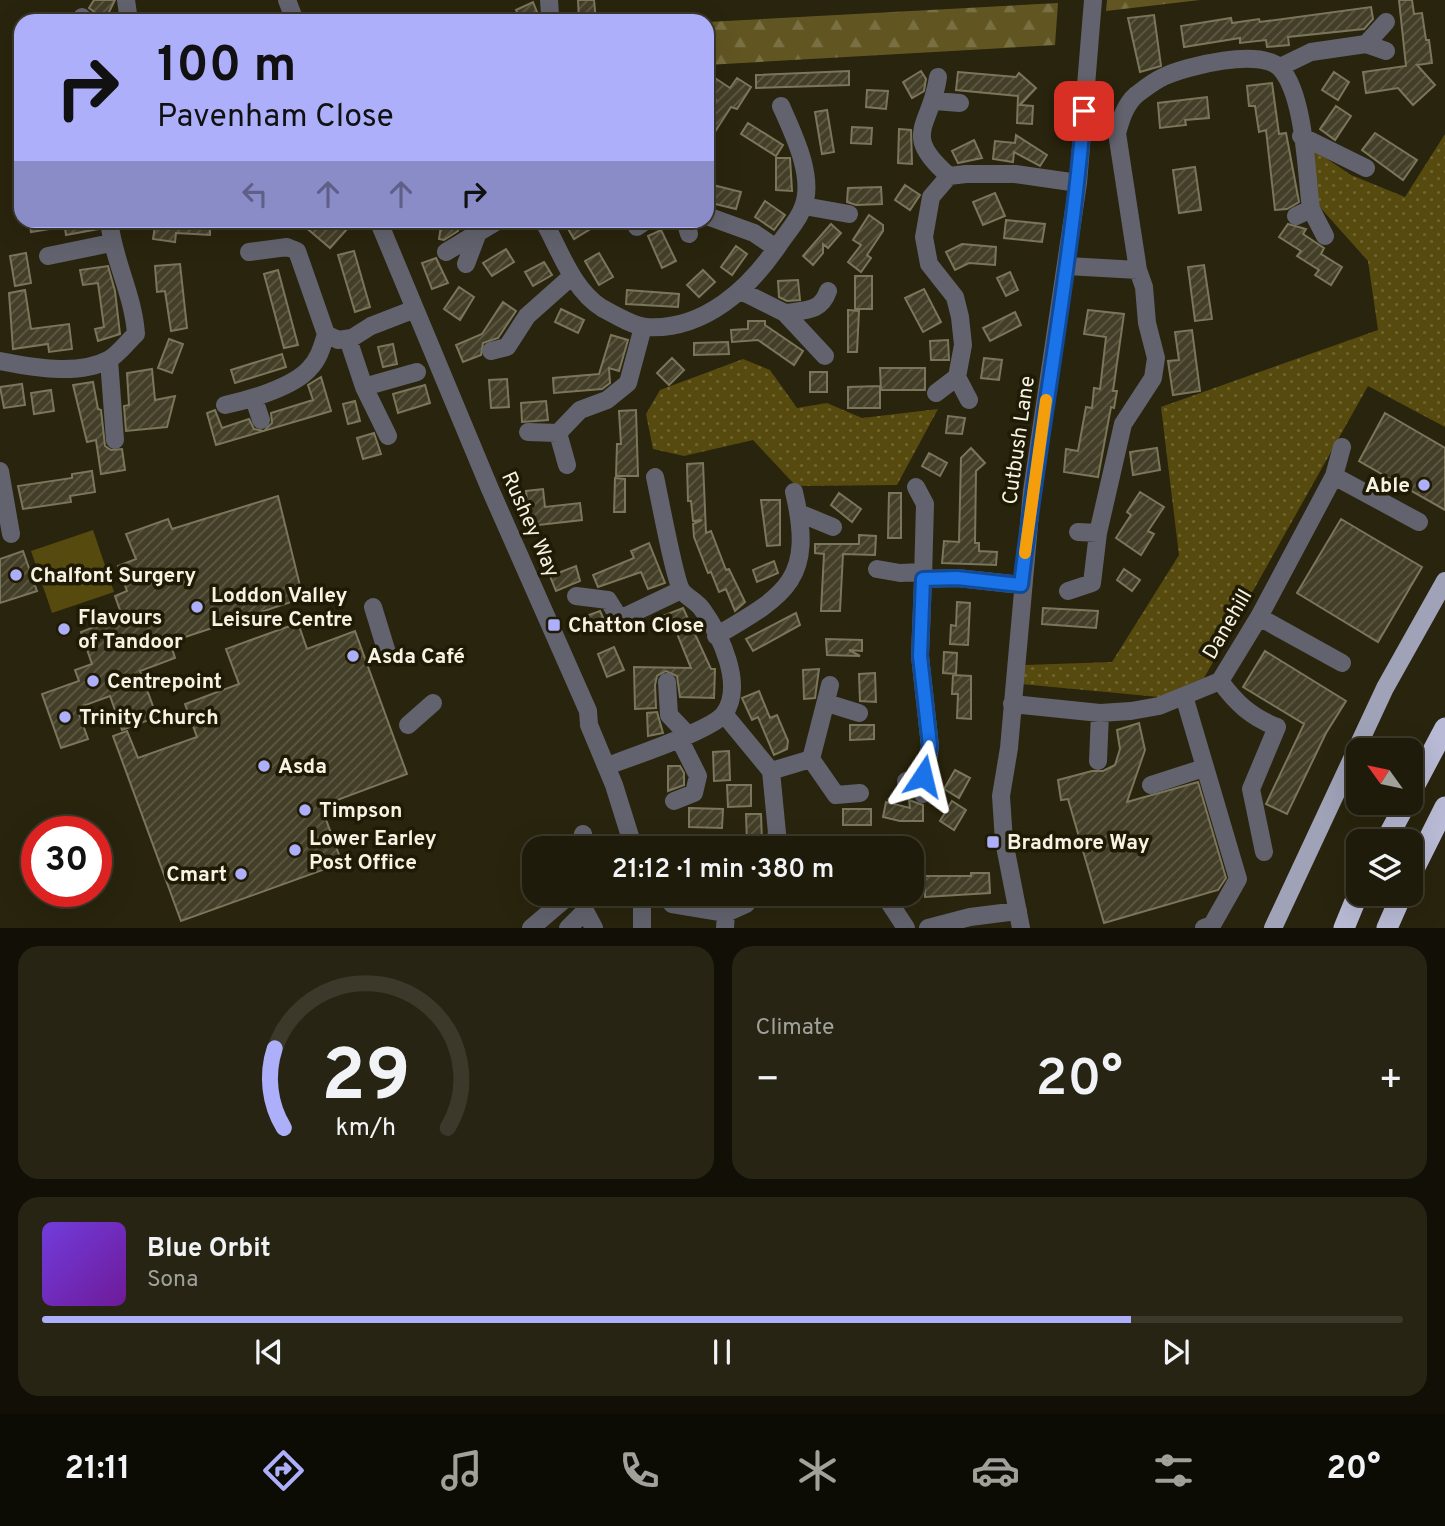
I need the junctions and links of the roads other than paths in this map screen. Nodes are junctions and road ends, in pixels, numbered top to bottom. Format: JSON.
{"nodes":[{"id":1,"x":1093,"y":0,"type":"edge"},
{"id":2,"x":1386,"y":22,"type":"dead end"},
{"id":3,"x":1366,"y":44,"type":"junction"},
{"id":4,"x":1386,"y":51,"type":"dead end"},
{"id":5,"x":1280,"y":67,"type":"junction"},
{"id":6,"x":937,"y":77,"type":"dead end"},
{"id":7,"x":935,"y":101,"type":"junction"},
{"id":8,"x":960,"y":103,"type":"dead end"},
{"id":9,"x":781,"y":106,"type":"dead end"},
{"id":10,"x":1301,"y":136,"type":"junction"},
{"id":11,"x":1366,"y":169,"type":"dead end"},
{"id":12,"x":949,"y":177,"type":"junction"},
{"id":13,"x":1078,"y":183,"type":"junction"},
{"id":14,"x":804,"y":206,"type":"junction"},
{"id":15,"x":849,"y":214,"type":"dead end"},
{"id":16,"x":714,"y":219,"type":"edge"},
{"id":17,"x":110,"y":228,"type":"edge"},
{"id":18,"x":381,"y":228,"type":"edge"},
{"id":19,"x":487,"y":228,"type":"edge"},
{"id":20,"x":547,"y":228,"type":"edge"},
{"id":21,"x":477,"y":235,"type":"junction"},
{"id":22,"x":1325,"y":236,"type":"dead end"},
{"id":23,"x":111,"y":243,"type":"junction"},
{"id":24,"x":776,"y":248,"type":"junction"},
{"id":25,"x":249,"y":252,"type":"dead end"},
{"id":26,"x":446,"y":252,"type":"dead end"},
{"id":27,"x":48,"y":256,"type":"dead end"},
{"id":28,"x":466,"y":264,"type":"dead end"},
{"id":29,"x":1067,"y":266,"type":"junction"},
{"id":30,"x":1138,"y":270,"type":"junction"},
{"id":31,"x":572,"y":275,"type":"junction"},
{"id":32,"x":741,"y":291,"type":"junction"},
{"id":33,"x":828,"y":291,"type":"dead end"},
{"id":34,"x":415,"y":309,"type":"junction"},
{"id":35,"x":785,"y":313,"type":"junction"},
{"id":36,"x":643,"y":327,"type":"junction"},
{"id":37,"x":326,"y":334,"type":"junction"},
{"id":38,"x":348,"y":339,"type":"junction"},
{"id":39,"x":500,"y":354,"type":"dead end"},
{"id":40,"x":825,"y":356,"type":"dead end"},
{"id":41,"x":109,"y":360,"type":"junction"},
{"id":42,"x":0,"y":361,"type":"edge"},
{"id":43,"x":416,"y":372,"type":"dead end"},
{"id":44,"x":957,"y":377,"type":"junction"},
{"id":45,"x":364,"y":387,"type":"junction"},
{"id":46,"x":936,"y":393,"type":"dead end"},
{"id":47,"x":254,"y":399,"type":"junction"},
{"id":48,"x":970,"y":400,"type":"dead end"},
{"id":49,"x":225,"y":405,"type":"dead end"},
{"id":50,"x":261,"y":420,"type":"dead end"},
{"id":51,"x":528,"y":432,"type":"dead end"},
{"id":52,"x":558,"y":433,"type":"junction"},
{"id":53,"x":388,"y":436,"type":"dead end"},
{"id":54,"x":115,"y":440,"type":"dead end"},
{"id":55,"x":1342,"y":447,"type":"dead end"},
{"id":56,"x":567,"y":465,"type":"dead end"},
{"id":57,"x":0,"y":471,"type":"edge"},
{"id":58,"x":1334,"y":476,"type":"junction"},
{"id":59,"x":655,"y":477,"type":"dead end"},
{"id":60,"x":916,"y":487,"type":"dead end"},
{"id":61,"x":794,"y":492,"type":"dead end"},
{"id":62,"x":799,"y":513,"type":"junction"},
{"id":63,"x":1419,"y":522,"type":"dead end"},
{"id":64,"x":833,"y":527,"type":"dead end"},
{"id":65,"x":29,"y":529,"type":"dead end"},
{"id":66,"x":1078,"y":532,"type":"dead end"},
{"id":67,"x":1098,"y":533,"type":"junction"},
{"id":68,"x":6,"y":535,"type":"edge"},
{"id":69,"x":877,"y":569,"type":"dead end"},
{"id":70,"x":923,"y":576,"type":"junction"},
{"id":71,"x":1445,"y":581,"type":"edge"},
{"id":72,"x":1021,"y":585,"type":"junction"},
{"id":73,"x":681,"y":590,"type":"junction"},
{"id":74,"x":1068,"y":591,"type":"dead end"},
{"id":75,"x":576,"y":596,"type":"dead end"},
{"id":76,"x":373,"y":607,"type":"dead end"},
{"id":77,"x":1259,"y":617,"type":"junction"},
{"id":78,"x":716,"y":636,"type":"junction"},
{"id":79,"x":388,"y":656,"type":"dead end"},
{"id":80,"x":1342,"y":663,"type":"dead end"},
{"id":81,"x":1220,"y":681,"type":"junction"},
{"id":82,"x":667,"y":682,"type":"dead end"},
{"id":83,"x":1184,"y":696,"type":"junction"},
{"id":84,"x":433,"y":704,"type":"dead end"},
{"id":85,"x":1012,"y":704,"type":"junction"},
{"id":86,"x":859,"y":713,"type":"dead end"},
{"id":87,"x":1100,"y":713,"type":"junction"},
{"id":88,"x":723,"y":714,"type":"junction"},
{"id":89,"x":408,"y":725,"type":"dead end"},
{"id":90,"x":1445,"y":728,"type":"edge"},
{"id":91,"x":683,"y":736,"type":"junction"},
{"id":92,"x":811,"y":759,"type":"junction"},
{"id":93,"x":1098,"y":761,"type":"dead end"},
{"id":94,"x":607,"y":766,"type":"junction"},
{"id":95,"x":1205,"y":768,"type":"junction"},
{"id":96,"x":1423,"y":769,"type":"edge"},
{"id":97,"x":771,"y":771,"type":"junction"},
{"id":98,"x":918,"y":784,"type":"dead end"},
{"id":99,"x":1151,"y":785,"type":"dead end"},
{"id":100,"x":860,"y":793,"type":"dead end"},
{"id":101,"x":674,"y":801,"type":"dead end"},
{"id":102,"x":1445,"y":807,"type":"edge"},
{"id":103,"x":630,"y":836,"type":"edge"},
{"id":104,"x":776,"y":836,"type":"edge"},
{"id":105,"x":1423,"y":851,"type":"edge"},
{"id":106,"x":1264,"y":852,"type":"dead end"},
{"id":107,"x":556,"y":906,"type":"edge"},
{"id":108,"x":581,"y":906,"type":"edge"},
{"id":109,"x":585,"y":906,"type":"edge"},
{"id":110,"x":642,"y":906,"type":"edge"},
{"id":111,"x":679,"y":906,"type":"edge"},
{"id":112,"x":744,"y":906,"type":"edge"},
{"id":113,"x":892,"y":906,"type":"edge"},
{"id":114,"x":1353,"y":906,"type":"edge"},
{"id":115,"x":1397,"y":906,"type":"edge"},
{"id":116,"x":1019,"y":919,"type":"edge"},
{"id":117,"x":726,"y":920,"type":"edge"},
{"id":118,"x":531,"y":928,"type":"edge"},
{"id":119,"x":568,"y":928,"type":"edge"},
{"id":120,"x":594,"y":928,"type":"edge"},
{"id":121,"x":642,"y":928,"type":"edge"},
{"id":122,"x":906,"y":928,"type":"edge"},
{"id":123,"x":928,"y":928,"type":"edge"},
{"id":124,"x":1204,"y":928,"type":"edge"},
{"id":125,"x":1273,"y":928,"type":"edge"},
{"id":126,"x":1343,"y":928,"type":"edge"},
{"id":127,"x":1387,"y":928,"type":"edge"}],
"edges":[{"from":1,"to":13,"type":"street","name":"Cutbush Lane"},
{"from":2,"to":3,"type":"street"},
{"from":3,"to":4,"type":"street"},
{"from":3,"to":5,"type":"street"},
{"from":5,"to":10,"type":"street"},
{"from":5,"to":30,"type":"street"},
{"from":6,"to":7,"type":"street"},
{"from":7,"to":8,"type":"street"},
{"from":7,"to":12,"type":"street"},
{"from":9,"to":14,"type":"street"},
{"from":10,"to":11,"type":"street"},
{"from":10,"to":22,"type":"street"},
{"from":12,"to":13,"type":"street"},
{"from":12,"to":44,"type":"street"},
{"from":13,"to":29,"type":"street","name":"Cutbush Lane"},
{"from":14,"to":15,"type":"street"},
{"from":14,"to":24,"type":"street"},
{"from":16,"to":24,"type":"street"},
{"from":17,"to":23,"type":"street"},
{"from":18,"to":34,"type":"street","name":"Rushey Way"},
{"from":19,"to":21,"type":"street"},
{"from":20,"to":31,"type":"street"},
{"from":21,"to":26,"type":"street"},
{"from":21,"to":28,"type":"street"},
{"from":23,"to":27,"type":"street"},
{"from":23,"to":41,"type":"street"},
{"from":24,"to":32,"type":"street"},
{"from":25,"to":37,"type":"street"},
{"from":29,"to":30,"type":"street"},
{"from":29,"to":72,"type":"street","name":"Cutbush Lane"},
{"from":30,"to":67,"type":"street"},
{"from":31,"to":36,"type":"street"},
{"from":31,"to":39,"type":"street"},
{"from":32,"to":35,"type":"street"},
{"from":32,"to":36,"type":"street"},
{"from":33,"to":35,"type":"street"},
{"from":34,"to":38,"type":"street"},
{"from":34,"to":94,"type":"street","name":"Rushey Way"},
{"from":35,"to":40,"type":"street"},
{"from":36,"to":52,"type":"street"},
{"from":37,"to":38,"type":"street"},
{"from":37,"to":47,"type":"street"},
{"from":38,"to":45,"type":"street"},
{"from":41,"to":42,"type":"street"},
{"from":41,"to":54,"type":"street"},
{"from":43,"to":45,"type":"street"},
{"from":44,"to":46,"type":"street"},
{"from":44,"to":48,"type":"street"},
{"from":45,"to":53,"type":"street"},
{"from":47,"to":49,"type":"street"},
{"from":47,"to":50,"type":"street"},
{"from":51,"to":52,"type":"street"},
{"from":52,"to":56,"type":"street"},
{"from":55,"to":58,"type":"street","name":"Danehill"},
{"from":57,"to":68,"type":"street"},
{"from":58,"to":63,"type":"street"},
{"from":58,"to":77,"type":"street","name":"Danehill"},
{"from":59,"to":73,"type":"street"},
{"from":60,"to":70,"type":"street"},
{"from":61,"to":62,"type":"street"},
{"from":62,"to":64,"type":"street"},
{"from":62,"to":78,"type":"street"},
{"from":65,"to":68,"type":"street"},
{"from":66,"to":67,"type":"street"},
{"from":67,"to":74,"type":"street"},
{"from":69,"to":70,"type":"street"},
{"from":70,"to":72,"type":"street"},
{"from":70,"to":98,"type":"street"},
{"from":71,"to":125,"type":"main road"},
{"from":72,"to":85,"type":"street","name":"Cutbush Lane"},
{"from":73,"to":75,"type":"street"},
{"from":73,"to":78,"type":"street"},
{"from":76,"to":79,"type":"street"},
{"from":77,"to":80,"type":"street"},
{"from":77,"to":81,"type":"street","name":"Danehill"},
{"from":78,"to":88,"type":"street"},
{"from":81,"to":83,"type":"street","name":"Danehill"},
{"from":81,"to":106,"type":"street"},
{"from":82,"to":91,"type":"street"},
{"from":83,"to":87,"type":"street","name":"Danehill"},
{"from":83,"to":95,"type":"street"},
{"from":84,"to":89,"type":"street"},
{"from":85,"to":87,"type":"street","name":"Danehill"},
{"from":85,"to":116,"type":"street","name":"Cutbush Lane"},
{"from":86,"to":92,"type":"street"},
{"from":87,"to":93,"type":"street"},
{"from":88,"to":91,"type":"street"},
{"from":88,"to":97,"type":"street"},
{"from":90,"to":96,"type":"highway"},
{"from":91,"to":94,"type":"street"},
{"from":91,"to":101,"type":"street"},
{"from":92,"to":97,"type":"street"},
{"from":92,"to":100,"type":"street"},
{"from":94,"to":103,"type":"street","name":"Rushey Way"},
{"from":95,"to":99,"type":"street"},
{"from":95,"to":124,"type":"street"},
{"from":97,"to":104,"type":"street"},
{"from":102,"to":105,"type":"highway"},
{"from":107,"to":118,"type":"street"},
{"from":108,"to":119,"type":"street"},
{"from":109,"to":120,"type":"street"},
{"from":110,"to":121,"type":"street"},
{"from":111,"to":117,"type":"street"},
{"from":112,"to":117,"type":"street"},
{"from":113,"to":122,"type":"street"},
{"from":114,"to":126,"type":"highway"},
{"from":115,"to":127,"type":"highway"},
{"from":116,"to":123,"type":"street"}]}
